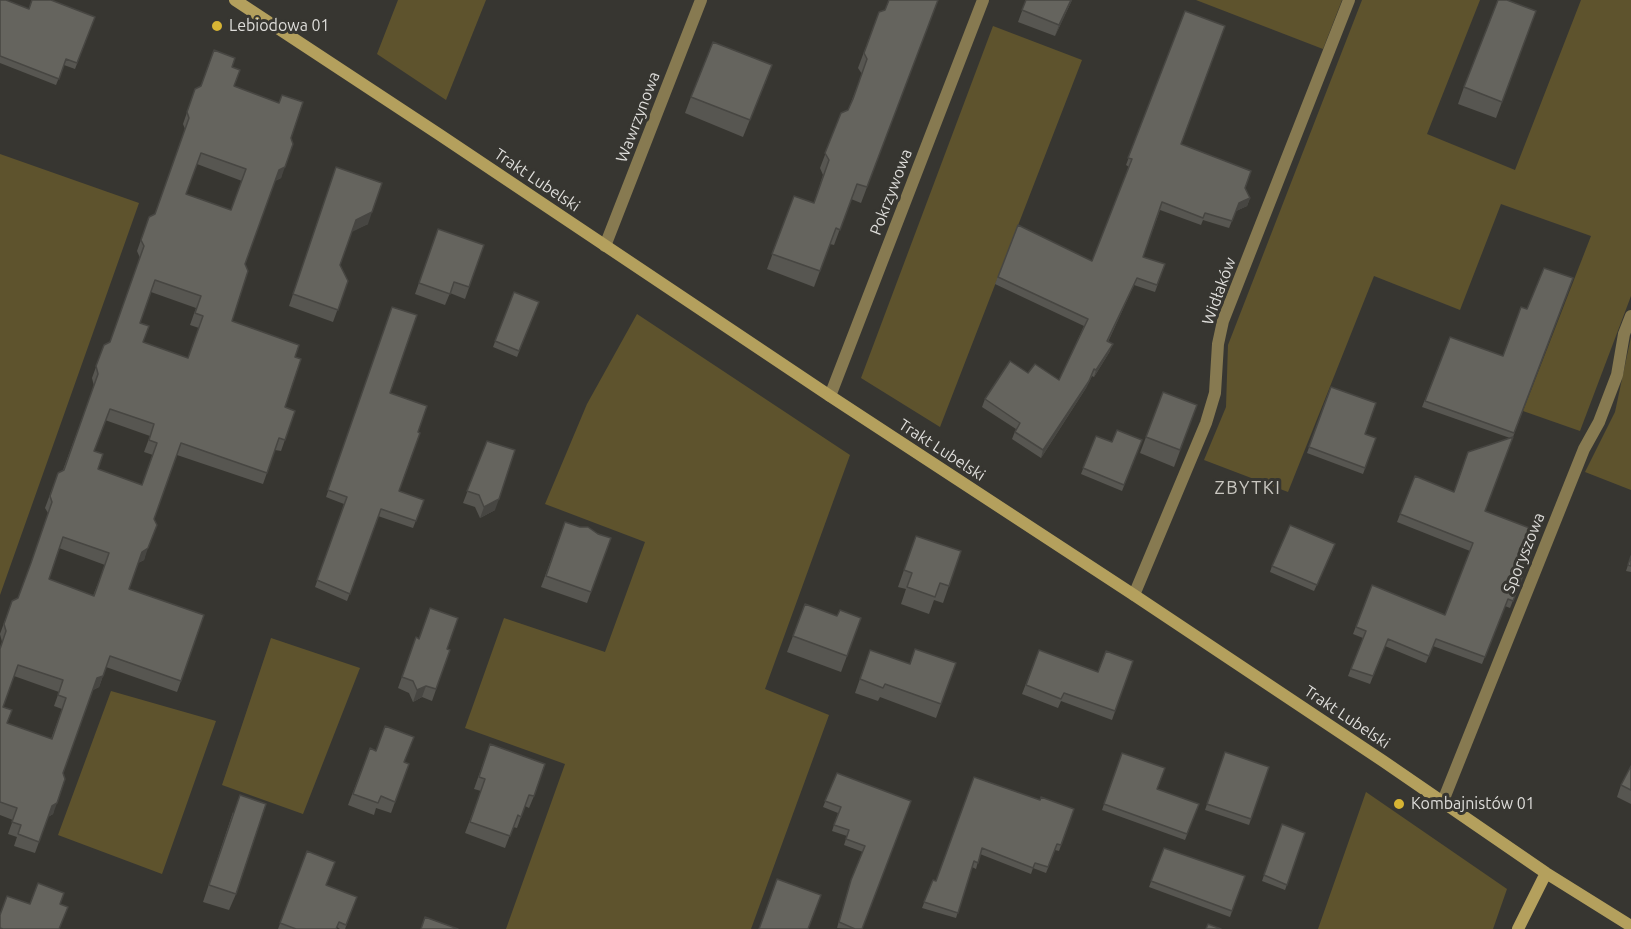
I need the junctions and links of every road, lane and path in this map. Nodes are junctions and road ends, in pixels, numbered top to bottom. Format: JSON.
{"nodes":[{"id":1,"x":235,"y":0,"type":"edge"},
{"id":2,"x":701,"y":0,"type":"edge"},
{"id":3,"x":983,"y":0,"type":"edge"},
{"id":4,"x":1349,"y":0,"type":"edge"},
{"id":5,"x":605,"y":246,"type":"junction"},
{"id":6,"x":1631,"y":316,"type":"edge"},
{"id":7,"x":830,"y":396,"type":"junction"},
{"id":8,"x":1134,"y":595,"type":"junction"},
{"id":9,"x":1443,"y":801,"type":"junction"},
{"id":10,"x":1546,"y":873,"type":"junction"},
{"id":11,"x":1631,"y":927,"type":"edge"},
{"id":12,"x":1518,"y":929,"type":"edge"}],
"edges":[{"from":1,"to":5,"type":"street","name":"Trakt Lubelski"},
{"from":2,"to":5,"type":"street","name":"Wawrzynowa"},
{"from":3,"to":7,"type":"street","name":"Pokrzywowa"},
{"from":4,"to":8,"type":"street","name":"Widłaków"},
{"from":5,"to":7,"type":"street","name":"Trakt Lubelski"},
{"from":6,"to":9,"type":"street","name":"Sporyszowa"},
{"from":7,"to":8,"type":"street","name":"Trakt Lubelski"},
{"from":8,"to":9,"type":"street","name":"Trakt Lubelski"},
{"from":9,"to":10,"type":"street","name":"Trakt Lubelski"},
{"from":10,"to":11,"type":"street","name":"Trakt Lubelski"},
{"from":10,"to":12,"type":"street"}]}
